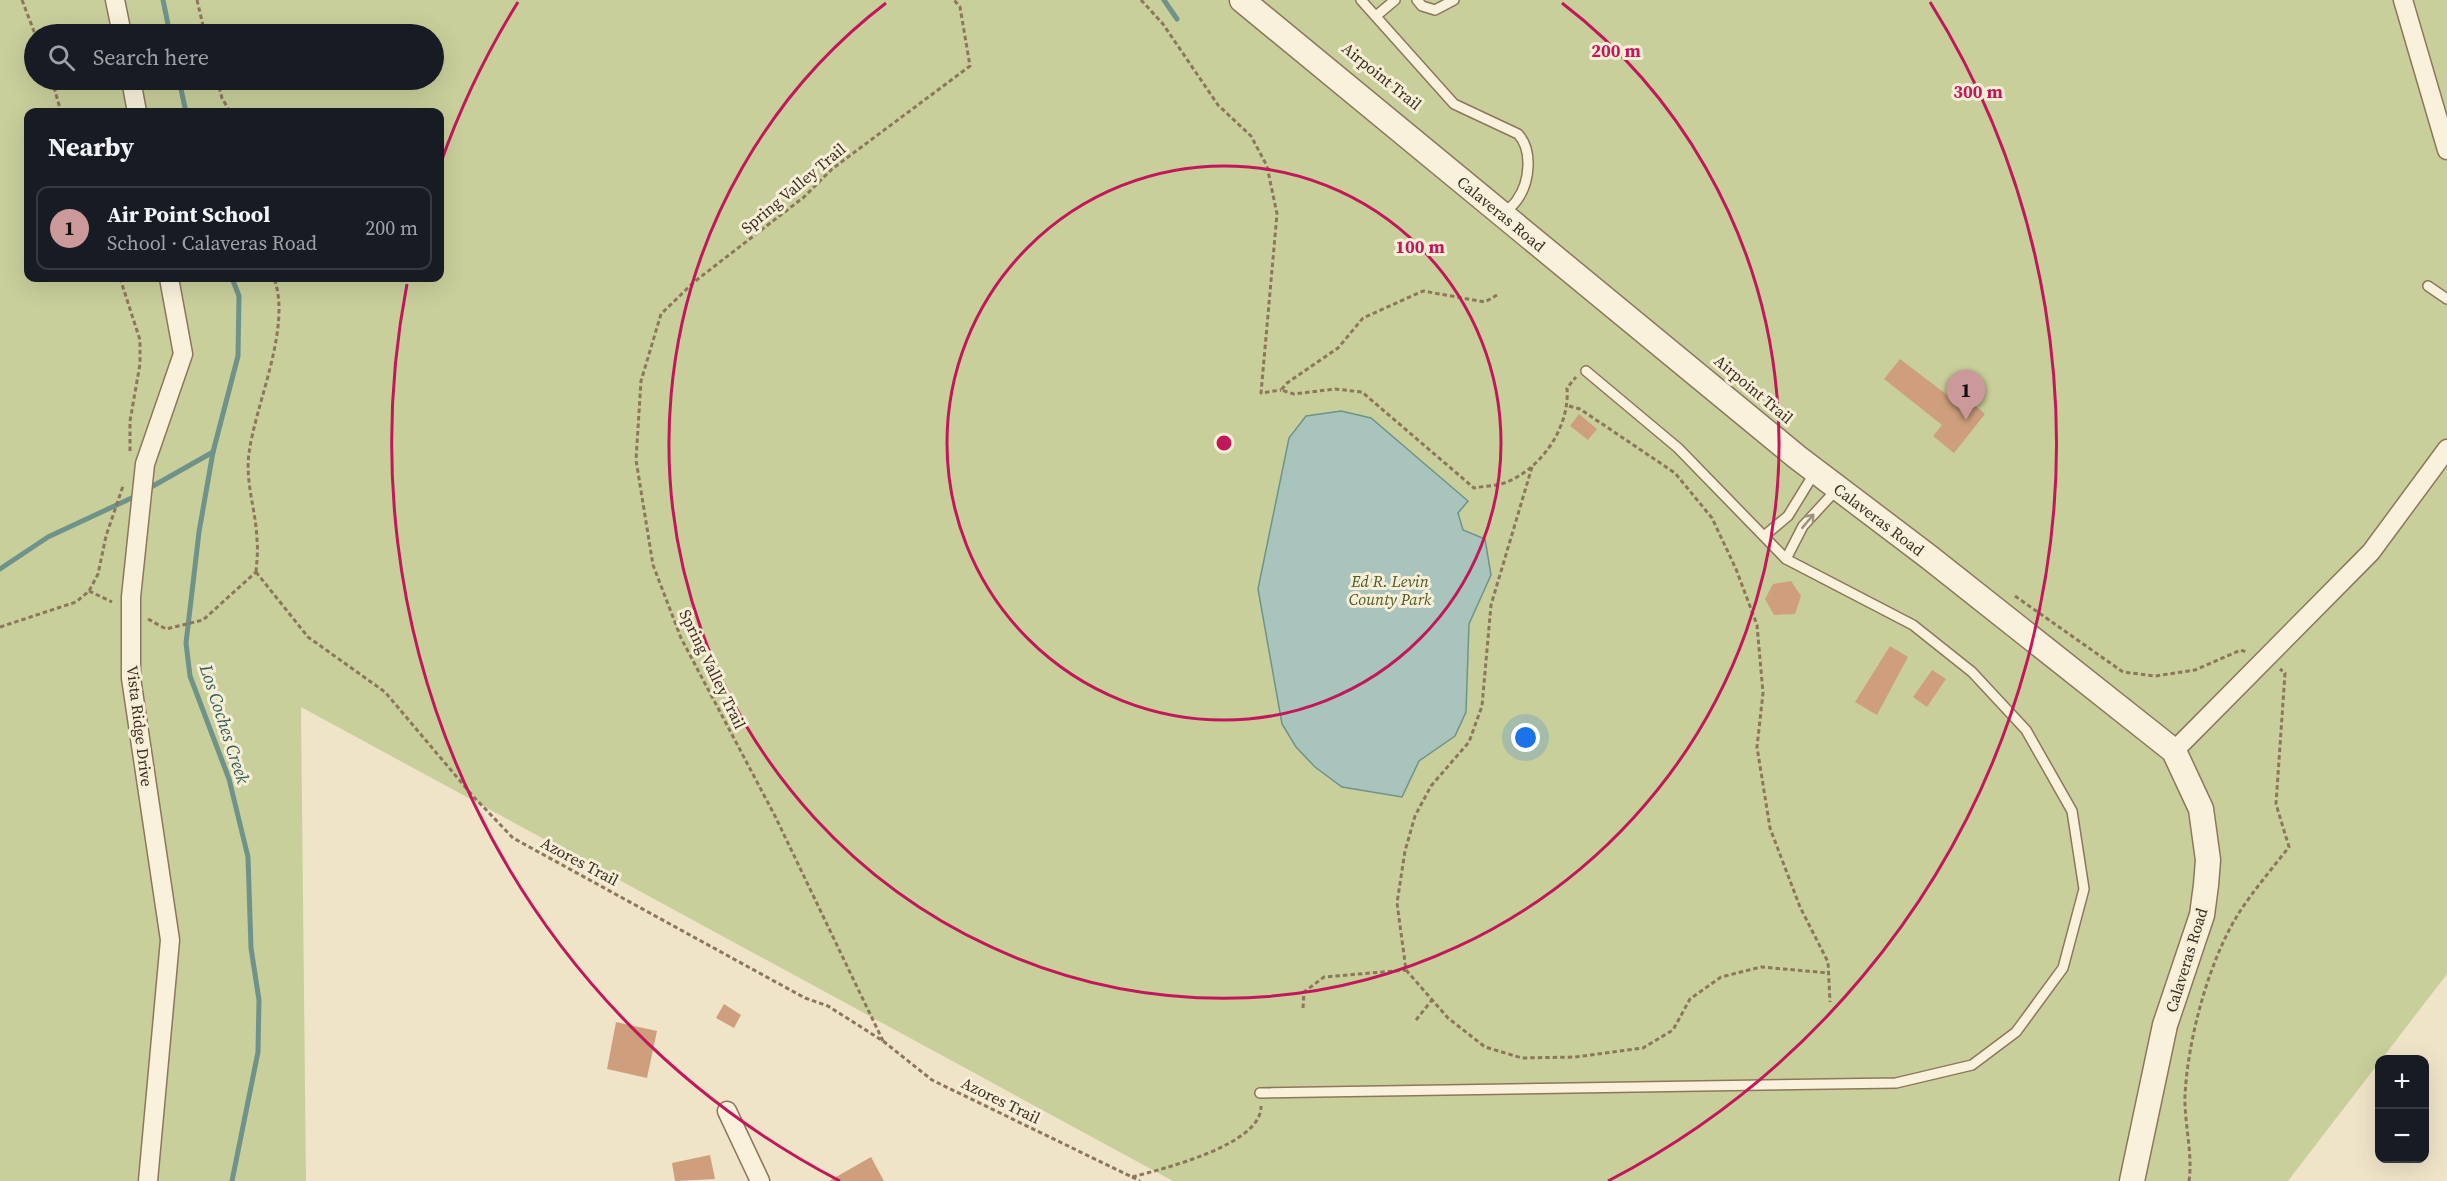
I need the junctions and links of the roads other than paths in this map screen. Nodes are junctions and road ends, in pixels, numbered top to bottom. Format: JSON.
{"nodes":[{"id":1,"x":115,"y":0,"type":"edge"},
{"id":2,"x":1242,"y":0,"type":"edge"},
{"id":3,"x":1361,"y":0,"type":"edge"},
{"id":4,"x":1395,"y":0,"type":"edge"},
{"id":5,"x":1417,"y":0,"type":"edge"},
{"id":6,"x":1454,"y":0,"type":"edge"},
{"id":7,"x":2403,"y":0,"type":"edge"},
{"id":8,"x":1376,"y":16,"type":"junction"},
{"id":9,"x":120,"y":24,"type":"edge"},
{"id":10,"x":132,"y":90,"type":"edge"},
{"id":11,"x":136,"y":108,"type":"edge"},
{"id":12,"x":2447,"y":150,"type":"edge"},
{"id":13,"x":1503,"y":214,"type":"junction"},
{"id":14,"x":170,"y":282,"type":"edge"},
{"id":15,"x":2428,"y":286,"type":"dead end"},
{"id":16,"x":2447,"y":299,"type":"edge"},
{"id":17,"x":1582,"y":373,"type":"road end"},
{"id":18,"x":2447,"y":449,"type":"edge"},
{"id":19,"x":1815,"y":472,"type":"junction"},
{"id":20,"x":1837,"y":488,"type":"junction"},
{"id":21,"x":1764,"y":536,"type":"junction"},
{"id":22,"x":1786,"y":559,"type":"junction"},
{"id":23,"x":2174,"y":751,"type":"junction"},
{"id":24,"x":1260,"y":1093,"type":"road end"},
{"id":25,"x":726,"y":1112,"type":"dead end"},
{"id":26,"x":148,"y":1181,"type":"edge"},
{"id":27,"x":760,"y":1181,"type":"edge"},
{"id":28,"x":2132,"y":1181,"type":"edge"}],
"edges":[{"from":1,"to":9,"type":"street"},
{"from":2,"to":13,"type":"street","name":"Calaveras Road"},
{"from":3,"to":8,"type":"lane"},
{"from":4,"to":8,"type":"lane"},
{"from":5,"to":6,"type":"lane"},
{"from":7,"to":12,"type":"street"},
{"from":8,"to":13,"type":"lane"},
{"from":10,"to":11,"type":"street"},
{"from":13,"to":19,"type":"street","name":"Calaveras Road"},
{"from":14,"to":26,"type":"street","name":"Vista Ridge Drive"},
{"from":15,"to":16,"type":"lane"},
{"from":17,"to":21,"type":"lane"},
{"from":18,"to":23,"type":"street"},
{"from":19,"to":20,"type":"street","name":"Calaveras Road"},
{"from":19,"to":21,"type":"lane"},
{"from":22,"to":20,"type":"lane","one_way":true},
{"from":20,"to":23,"type":"street","name":"Calaveras Road"},
{"from":21,"to":22,"type":"lane"},
{"from":22,"to":24,"type":"lane"},
{"from":23,"to":28,"type":"street","name":"Calaveras Road"},
{"from":25,"to":27,"type":"street"}]}
